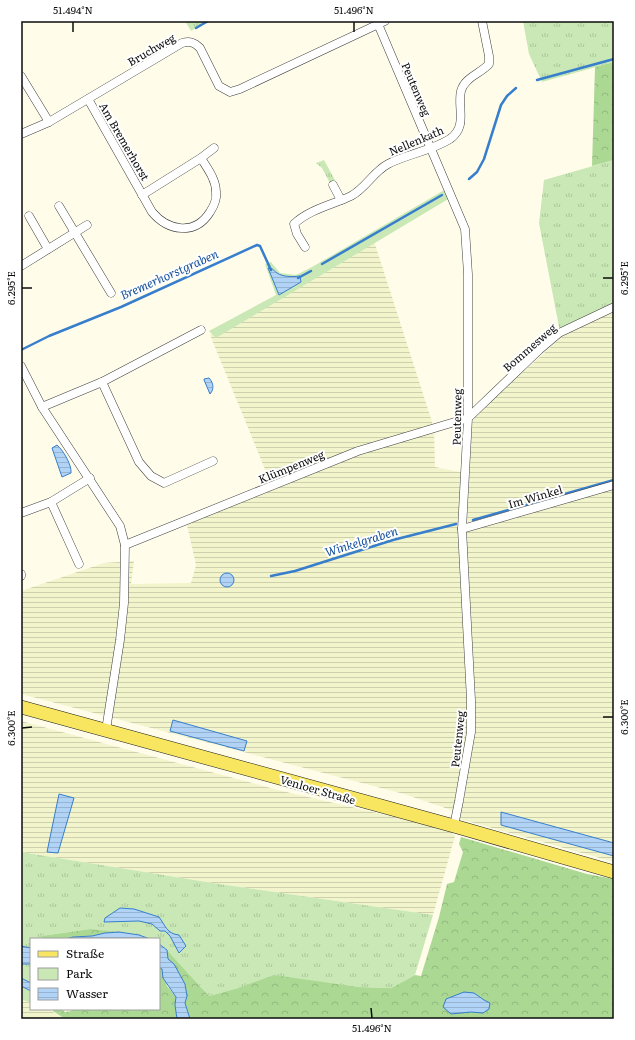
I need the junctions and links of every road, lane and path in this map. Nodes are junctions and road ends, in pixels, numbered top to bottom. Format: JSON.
{"nodes":[{"id":1,"x":482,"y":21,"type":"edge"},
{"id":2,"x":381,"y":22,"type":"edge"},
{"id":3,"x":21,"y":76,"type":"edge"},
{"id":4,"x":88,"y":99,"type":"junction"},
{"id":5,"x":49,"y":122,"type":"junction"},
{"id":6,"x":21,"y":134,"type":"edge"},
{"id":7,"x":214,"y":148,"type":"dead end"},
{"id":8,"x":430,"y":148,"type":"junction"},
{"id":9,"x":201,"y":158,"type":"junction"},
{"id":10,"x":333,"y":184,"type":"dead end"},
{"id":11,"x":142,"y":194,"type":"junction"},
{"id":12,"x":341,"y":200,"type":"junction"},
{"id":13,"x":59,"y":206,"type":"dead end"},
{"id":14,"x":29,"y":216,"type":"dead end"},
{"id":15,"x":87,"y":225,"type":"dead end"},
{"id":16,"x":74,"y":233,"type":"junction"},
{"id":17,"x":305,"y":247,"type":"dead end"},
{"id":18,"x":48,"y":249,"type":"junction"},
{"id":19,"x":21,"y":266,"type":"edge"},
{"id":20,"x":111,"y":293,"type":"dead end"},
{"id":21,"x":614,"y":307,"type":"edge"},
{"id":22,"x":201,"y":330,"type":"dead end"},
{"id":23,"x":21,"y":366,"type":"edge"},
{"id":24,"x":102,"y":382,"type":"junction"},
{"id":25,"x":42,"y":407,"type":"junction"},
{"id":26,"x":468,"y":418,"type":"junction"},
{"id":27,"x":213,"y":461,"type":"dead end"},
{"id":28,"x":90,"y":478,"type":"junction"},
{"id":29,"x":614,"y":485,"type":"edge"},
{"id":30,"x":51,"y":502,"type":"junction"},
{"id":31,"x":21,"y":513,"type":"edge"},
{"id":32,"x":462,"y":529,"type":"junction"},
{"id":33,"x":126,"y":545,"type":"junction"},
{"id":34,"x":79,"y":564,"type":"dead end"},
{"id":35,"x":21,"y":707,"type":"edge"},
{"id":36,"x":106,"y":730,"type":"junction"},
{"id":37,"x":454,"y":826,"type":"junction"},
{"id":38,"x":614,"y":872,"type":"edge"}],
"edges":[{"from":1,"to":8,"type":"street","name":"Nellenkath"},
{"from":2,"to":4,"type":"street","name":"Bruchweg"},
{"from":2,"to":8,"type":"street","name":"Peutenweg"},
{"from":3,"to":5,"type":"street"},
{"from":4,"to":5,"type":"street","name":"Bruchweg"},
{"from":4,"to":11,"type":"street","name":"Am Bremerhorst"},
{"from":5,"to":6,"type":"street","name":"Bruchweg"},
{"from":7,"to":9,"type":"street","name":"Am Bremerhorst"},
{"from":8,"to":12,"type":"street","name":"Nellenkath"},
{"from":8,"to":26,"type":"street","name":"Peutenweg"},
{"from":9,"to":11,"type":"street","name":"Am Bremerhorst"},
{"from":9,"to":11,"type":"street","name":"Am Bremerhorst"},
{"from":10,"to":12,"type":"street"},
{"from":12,"to":17,"type":"street","name":"Nellenkath"},
{"from":13,"to":16,"type":"street"},
{"from":14,"to":18,"type":"street"},
{"from":15,"to":16,"type":"street"},
{"from":16,"to":18,"type":"street"},
{"from":16,"to":20,"type":"street"},
{"from":18,"to":19,"type":"street"},
{"from":21,"to":26,"type":"street","name":"Bommesweg"},
{"from":22,"to":24,"type":"street"},
{"from":23,"to":25,"type":"street"},
{"from":24,"to":25,"type":"street"},
{"from":24,"to":27,"type":"street"},
{"from":25,"to":28,"type":"street"},
{"from":26,"to":32,"type":"street","name":"Peutenweg"},
{"from":26,"to":33,"type":"street","name":"Klümpenweg"},
{"from":28,"to":30,"type":"street"},
{"from":28,"to":33,"type":"street"},
{"from":29,"to":32,"type":"street","name":"Im Winkel"},
{"from":30,"to":31,"type":"street"},
{"from":30,"to":34,"type":"street"},
{"from":32,"to":37,"type":"street","name":"Peutenweg"},
{"from":33,"to":36,"type":"street"},
{"from":35,"to":36,"type":"main road","name":"Venloer Straße"},
{"from":36,"to":37,"type":"main road","name":"Venloer Straße"},
{"from":37,"to":38,"type":"main road","name":"Venloer Straße"}]}
